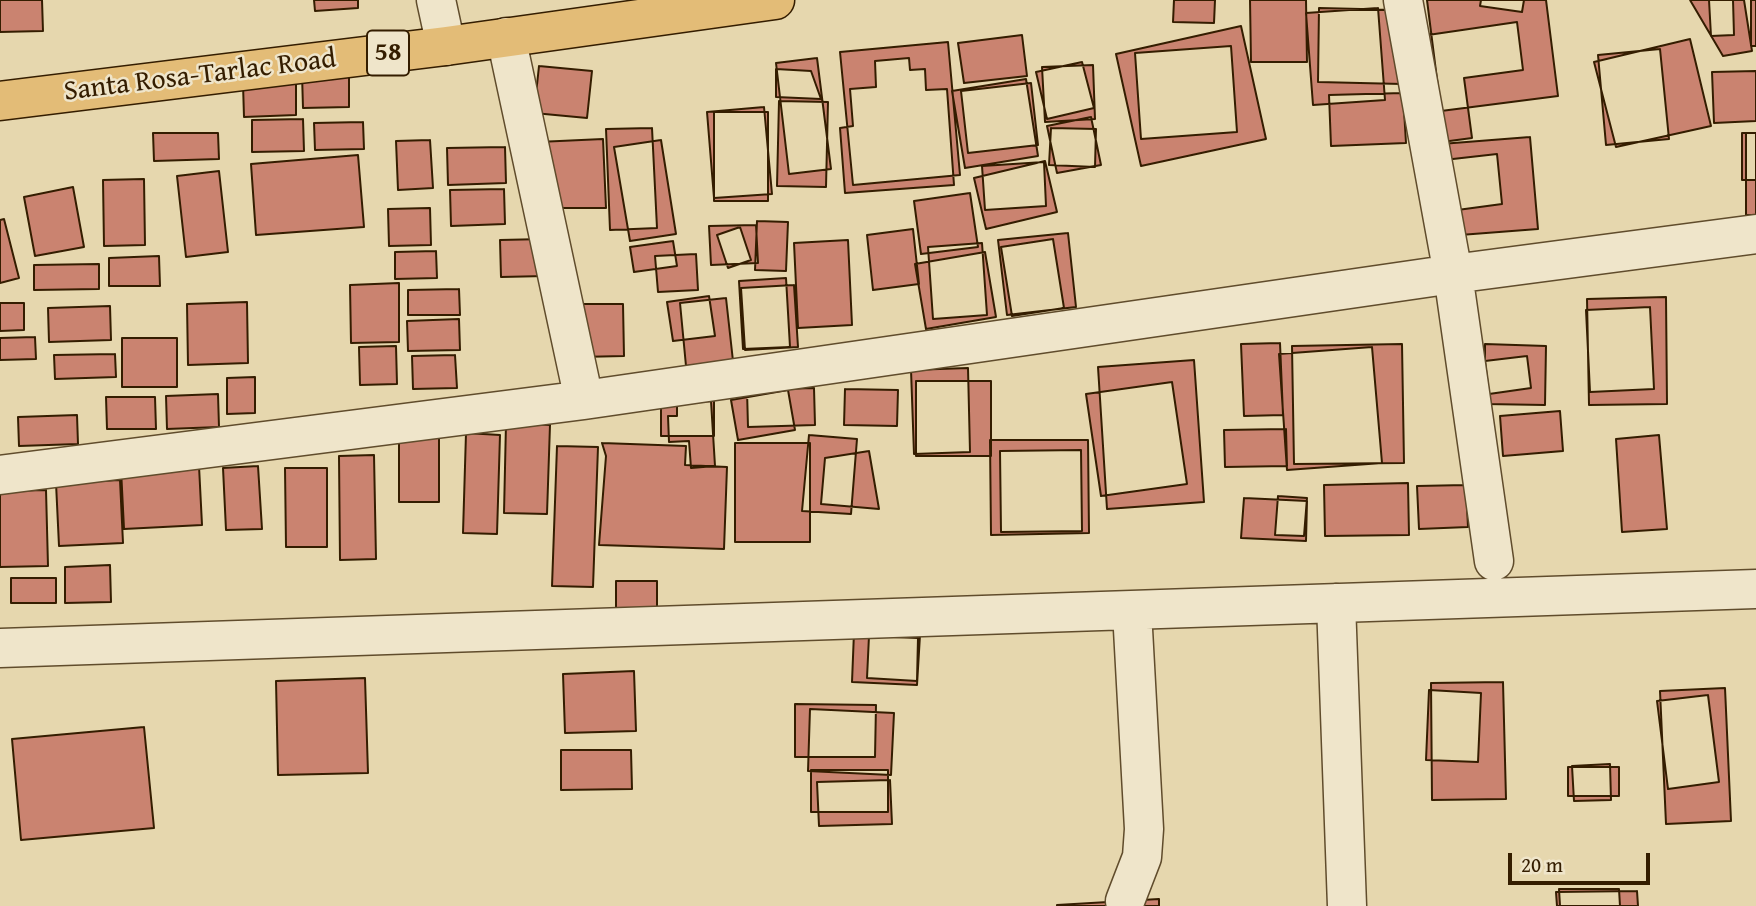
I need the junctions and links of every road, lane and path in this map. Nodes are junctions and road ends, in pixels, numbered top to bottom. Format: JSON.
{"nodes":[{"id":1,"x":436,"y":0,"type":"edge"},
{"id":2,"x":775,"y":0,"type":"edge"},
{"id":3,"x":1403,"y":0,"type":"edge"},
{"id":4,"x":506,"y":37,"type":"junction"},
{"id":5,"x":446,"y":46,"type":"junction"},
{"id":6,"x":0,"y":101,"type":"edge"},
{"id":7,"x":1756,"y":234,"type":"edge"},
{"id":8,"x":1453,"y":274,"type":"junction"},
{"id":9,"x":584,"y":400,"type":"junction"},
{"id":10,"x":0,"y":475,"type":"edge"},
{"id":11,"x":1494,"y":561,"type":"dead end"},
{"id":12,"x":1756,"y":589,"type":"edge"},
{"id":13,"x":1336,"y":603,"type":"junction"},
{"id":14,"x":1132,"y":611,"type":"junction"},
{"id":15,"x":0,"y":648,"type":"edge"},
{"id":16,"x":1125,"y":901,"type":"dead end"},
{"id":17,"x":1347,"y":906,"type":"edge"}],
"edges":[{"from":1,"to":5,"type":"street"},
{"from":2,"to":4,"type":"highway","name":"Santa Rosa-Tarlac Road","number":"58"},
{"from":3,"to":8,"type":"street"},
{"from":4,"to":5,"type":"highway","name":"Santa Rosa-Tarlac Road","number":"58"},
{"from":4,"to":9,"type":"street"},
{"from":5,"to":6,"type":"highway","name":"Santa Rosa-Tarlac Road","number":"58"},
{"from":7,"to":8,"type":"street"},
{"from":8,"to":9,"type":"street"},
{"from":8,"to":11,"type":"street"},
{"from":9,"to":10,"type":"street"},
{"from":12,"to":13,"type":"street"},
{"from":13,"to":14,"type":"street"},
{"from":13,"to":17,"type":"street"},
{"from":14,"to":15,"type":"street"},
{"from":14,"to":16,"type":"street"}]}
